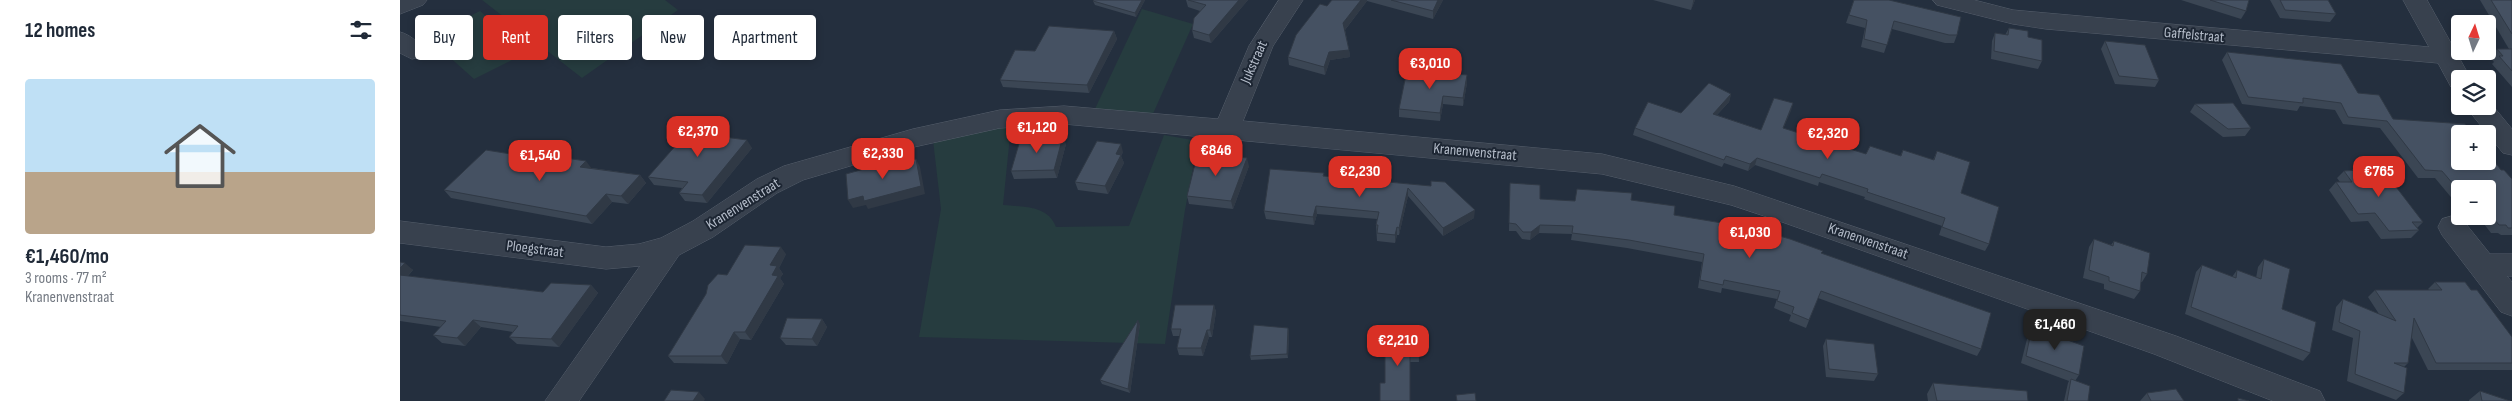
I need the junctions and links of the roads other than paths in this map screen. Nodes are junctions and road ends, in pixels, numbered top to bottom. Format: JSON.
{"nodes":[{"id":1,"x":415,"y":0,"type":"edge"},
{"id":2,"x":1291,"y":0,"type":"edge"},
{"id":3,"x":1945,"y":0,"type":"edge"},
{"id":4,"x":2415,"y":0,"type":"edge"},
{"id":5,"x":400,"y":7,"type":"edge"},
{"id":6,"x":2446,"y":56,"type":"junction"},
{"id":7,"x":2454,"y":70,"type":"edge"},
{"id":8,"x":2486,"y":115,"type":"edge"},
{"id":9,"x":1227,"y":130,"type":"junction"},
{"id":10,"x":2512,"y":146,"type":"edge"},
{"id":11,"x":2452,"y":227,"type":"dead end"},
{"id":12,"x":400,"y":232,"type":"edge"},
{"id":13,"x":669,"y":247,"type":"junction"},
{"id":14,"x":2512,"y":265,"type":"edge"},
{"id":15,"x":2483,"y":266,"type":"junction"},
{"id":16,"x":2512,"y":304,"type":"edge"},
{"id":17,"x":561,"y":401,"type":"edge"},
{"id":18,"x":2308,"y":401,"type":"edge"}],
"edges":[{"from":1,"to":5,"type":"street"},
{"from":2,"to":9,"type":"street","name":"Jukstraat"},
{"from":3,"to":6,"type":"street","name":"Gaffelstraat"},
{"from":4,"to":6,"type":"street"},
{"from":6,"to":7,"type":"street"},
{"from":8,"to":10,"type":"street"},
{"from":9,"to":13,"type":"street","name":"Kranenvenstraat"},
{"from":9,"to":18,"type":"street","name":"Kranenvenstraat"},
{"from":11,"to":15,"type":"street"},
{"from":12,"to":13,"type":"street","name":"Ploegstraat"},
{"from":13,"to":17,"type":"street","name":"Kranenvenstraat"},
{"from":14,"to":15,"type":"street"},
{"from":15,"to":16,"type":"street"}]}
